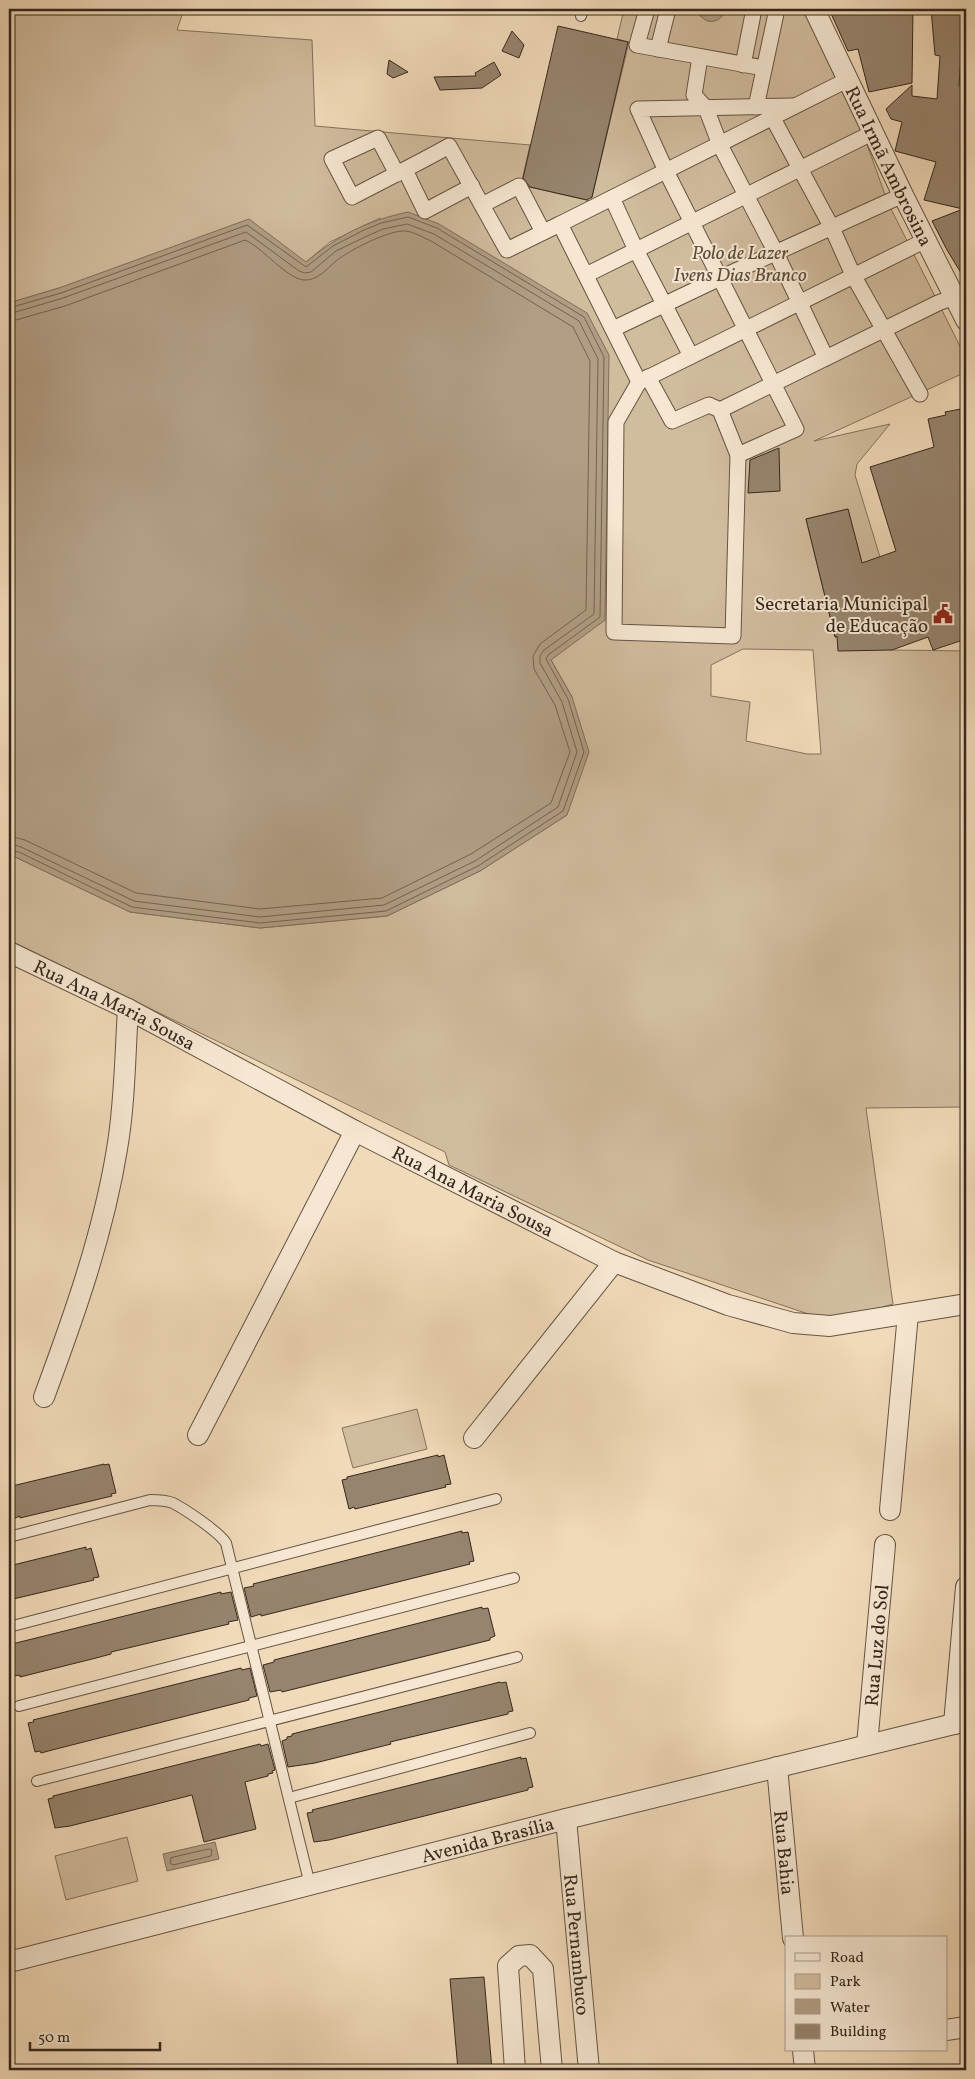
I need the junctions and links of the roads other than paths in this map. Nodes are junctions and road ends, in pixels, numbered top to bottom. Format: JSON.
{"nodes":[{"id":1,"x":646,"y":9,"type":"edge"},
{"id":2,"x":668,"y":9,"type":"edge"},
{"id":3,"x":754,"y":9,"type":"edge"},
{"id":4,"x":777,"y":9,"type":"edge"},
{"id":5,"x":814,"y":9,"type":"edge"},
{"id":6,"x":658,"y":49,"type":"junction"},
{"id":7,"x":700,"y":57,"type":"junction"},
{"id":8,"x":743,"y":65,"type":"junction"},
{"id":9,"x":764,"y":68,"type":"junction"},
{"id":10,"x":848,"y":80,"type":"junction"},
{"id":11,"x":706,"y":108,"type":"junction"},
{"id":12,"x":765,"y":111,"type":"junction"},
{"id":13,"x":874,"y":132,"type":"junction"},
{"id":14,"x":720,"y":145,"type":"junction"},
{"id":15,"x":801,"y":169,"type":"junction"},
{"id":16,"x":666,"y":171,"type":"junction"},
{"id":17,"x":472,"y":186,"type":"junction"},
{"id":18,"x":746,"y":195,"type":"junction"},
{"id":19,"x":903,"y":195,"type":"junction"},
{"id":20,"x":612,"y":198,"type":"junction"},
{"id":21,"x":482,"y":204,"type":"junction"},
{"id":22,"x":692,"y":222,"type":"junction"},
{"id":23,"x":560,"y":224,"type":"junction"},
{"id":24,"x":832,"y":228,"type":"junction"},
{"id":25,"x":543,"y":232,"type":"junction"},
{"id":26,"x":926,"y":240,"type":"junction"},
{"id":27,"x":636,"y":250,"type":"junction"},
{"id":28,"x":776,"y":253,"type":"junction"},
{"id":29,"x":586,"y":275,"type":"junction"},
{"id":30,"x":853,"y":275,"type":"junction"},
{"id":31,"x":720,"y":278,"type":"junction"},
{"id":32,"x":956,"y":287,"type":"edge"},
{"id":33,"x":799,"y":302,"type":"junction"},
{"id":34,"x":664,"y":305,"type":"junction"},
{"id":35,"x":966,"y":320,"type":"edge"},
{"id":36,"x":613,"y":329,"type":"junction"},
{"id":37,"x":745,"y":329,"type":"junction"},
{"id":38,"x":883,"y":330,"type":"junction"},
{"id":39,"x":691,"y":356,"type":"junction"},
{"id":40,"x":826,"y":358,"type":"junction"},
{"id":41,"x":644,"y":380,"type":"junction"},
{"id":42,"x":773,"y":384,"type":"junction"},
{"id":43,"x":920,"y":394,"type":"dead end"},
{"id":44,"x":720,"y":410,"type":"junction"},
{"id":45,"x":738,"y":455,"type":"junction"},
{"id":46,"x":9,"y":952,"type":"edge"},
{"id":47,"x":128,"y":1009,"type":"junction"},
{"id":48,"x":356,"y":1131,"type":"junction"},
{"id":49,"x":614,"y":1262,"type":"junction"},
{"id":50,"x":966,"y":1304,"type":"edge"},
{"id":51,"x":908,"y":1314,"type":"junction"},
{"id":52,"x":44,"y":1397,"type":"dead end"},
{"id":53,"x":198,"y":1435,"type":"dead end"},
{"id":54,"x":474,"y":1438,"type":"dead end"},
{"id":55,"x":496,"y":1500,"type":"dead end"},
{"id":56,"x":890,"y":1510,"type":"dead end"},
{"id":57,"x":9,"y":1537,"type":"edge"},
{"id":58,"x":885,"y":1545,"type":"dead end"},
{"id":59,"x":232,"y":1569,"type":"junction"},
{"id":60,"x":514,"y":1578,"type":"dead end"},
{"id":61,"x":966,"y":1587,"type":"edge"},
{"id":62,"x":9,"y":1627,"type":"edge"},
{"id":63,"x":251,"y":1646,"type":"junction"},
{"id":64,"x":517,"y":1657,"type":"dead end"},
{"id":65,"x":19,"y":1706,"type":"dead end"},
{"id":66,"x":270,"y":1721,"type":"junction"},
{"id":67,"x":960,"y":1723,"type":"edge"},
{"id":68,"x":530,"y":1733,"type":"dead end"},
{"id":69,"x":867,"y":1745,"type":"junction"},
{"id":70,"x":778,"y":1767,"type":"junction"},
{"id":71,"x":37,"y":1781,"type":"dead end"},
{"id":72,"x":289,"y":1798,"type":"junction"},
{"id":73,"x":566,"y":1818,"type":"junction"},
{"id":74,"x":310,"y":1885,"type":"junction"},
{"id":75,"x":793,"y":1936,"type":"edge"},
{"id":76,"x":9,"y":1962,"type":"edge"},
{"id":77,"x":966,"y":2027,"type":"edge"},
{"id":78,"x":948,"y":2030,"type":"edge"},
{"id":79,"x":803,"y":2052,"type":"edge"},
{"id":80,"x":515,"y":2070,"type":"edge"},
{"id":81,"x":552,"y":2070,"type":"edge"},
{"id":82,"x":588,"y":2070,"type":"edge"},
{"id":83,"x":805,"y":2070,"type":"edge"}],
"edges":[{"from":1,"to":6,"type":"street"},
{"from":2,"to":6,"type":"street"},
{"from":3,"to":8,"type":"street"},
{"from":4,"to":9,"type":"street"},
{"from":5,"to":10,"type":"street","name":"Rua Irmã Ambrosina"},
{"from":6,"to":7,"type":"street"},
{"from":7,"to":8,"type":"street"},
{"from":7,"to":11,"type":"street"},
{"from":8,"to":9,"type":"street"},
{"from":9,"to":12,"type":"street"},
{"from":10,"to":12,"type":"street"},
{"from":10,"to":13,"type":"street","name":"Rua Irmã Ambrosina"},
{"from":11,"to":12,"type":"street"},
{"from":11,"to":14,"type":"street"},
{"from":11,"to":16,"type":"street"},
{"from":12,"to":14,"type":"street"},
{"from":12,"to":15,"type":"street"},
{"from":13,"to":15,"type":"street"},
{"from":13,"to":19,"type":"street","name":"Rua Irmã Ambrosina"},
{"from":14,"to":16,"type":"street"},
{"from":14,"to":18,"type":"street"},
{"from":15,"to":18,"type":"street"},
{"from":15,"to":24,"type":"street"},
{"from":16,"to":20,"type":"street"},
{"from":16,"to":22,"type":"street"},
{"from":17,"to":17,"type":"street"},
{"from":17,"to":21,"type":"street"},
{"from":18,"to":22,"type":"street"},
{"from":18,"to":28,"type":"street"},
{"from":19,"to":24,"type":"street"},
{"from":19,"to":26,"type":"street","name":"Rua Irmã Ambrosina"},
{"from":20,"to":23,"type":"street"},
{"from":20,"to":27,"type":"street"},
{"from":21,"to":25,"type":"street"},
{"from":21,"to":25,"type":"street"},
{"from":22,"to":27,"type":"street"},
{"from":22,"to":31,"type":"street"},
{"from":23,"to":25,"type":"street"},
{"from":23,"to":29,"type":"street"},
{"from":24,"to":28,"type":"street"},
{"from":24,"to":30,"type":"street"},
{"from":26,"to":30,"type":"street"},
{"from":26,"to":32,"type":"street","name":"Rua Irmã Ambrosina"},
{"from":27,"to":29,"type":"street"},
{"from":27,"to":34,"type":"street"},
{"from":28,"to":31,"type":"street"},
{"from":28,"to":33,"type":"street"},
{"from":29,"to":36,"type":"street"},
{"from":30,"to":33,"type":"street"},
{"from":30,"to":38,"type":"street"},
{"from":31,"to":34,"type":"street"},
{"from":31,"to":37,"type":"street"},
{"from":32,"to":35,"type":"street","name":"Rua Irmã Ambrosina"},
{"from":32,"to":38,"type":"street"},
{"from":33,"to":37,"type":"street"},
{"from":33,"to":40,"type":"street"},
{"from":34,"to":36,"type":"street"},
{"from":34,"to":39,"type":"street"},
{"from":36,"to":41,"type":"street"},
{"from":37,"to":39,"type":"street"},
{"from":37,"to":42,"type":"street"},
{"from":38,"to":40,"type":"street"},
{"from":38,"to":43,"type":"street"},
{"from":39,"to":41,"type":"street"},
{"from":40,"to":42,"type":"street"},
{"from":41,"to":44,"type":"street"},
{"from":41,"to":45,"type":"street"},
{"from":42,"to":44,"type":"street"},
{"from":42,"to":45,"type":"street"},
{"from":44,"to":45,"type":"street"},
{"from":46,"to":47,"type":"street","name":"Rua Ana Maria Sousa"},
{"from":47,"to":48,"type":"street","name":"Rua Ana Maria Sousa"},
{"from":47,"to":52,"type":"street"},
{"from":48,"to":49,"type":"street","name":"Rua Ana Maria Sousa"},
{"from":48,"to":53,"type":"street"},
{"from":49,"to":51,"type":"street","name":"Rua Ana Maria Sousa"},
{"from":49,"to":54,"type":"street"},
{"from":50,"to":51,"type":"street","name":"Rua Ana Maria Sousa"},
{"from":51,"to":56,"type":"street"},
{"from":55,"to":59,"type":"lane"},
{"from":57,"to":59,"type":"lane"},
{"from":58,"to":69,"type":"street","name":"Rua Luz do Sol"},
{"from":59,"to":62,"type":"lane"},
{"from":59,"to":63,"type":"lane"},
{"from":60,"to":63,"type":"lane"},
{"from":61,"to":67,"type":"street"},
{"from":63,"to":65,"type":"lane"},
{"from":63,"to":66,"type":"lane"},
{"from":64,"to":66,"type":"lane"},
{"from":66,"to":71,"type":"lane"},
{"from":66,"to":72,"type":"lane"},
{"from":67,"to":69,"type":"street","name":"Avenida Brasília"},
{"from":68,"to":72,"type":"lane"},
{"from":69,"to":70,"type":"street","name":"Avenida Brasília"},
{"from":70,"to":73,"type":"street","name":"Avenida Brasília"},
{"from":70,"to":75,"type":"street","name":"Rua Bahia"},
{"from":72,"to":74,"type":"lane"},
{"from":73,"to":74,"type":"street","name":"Avenida Brasília"},
{"from":73,"to":82,"type":"street","name":"Rua Pernambuco"},
{"from":74,"to":76,"type":"street","name":"Avenida Brasília"},
{"from":77,"to":78,"type":"street"},
{"from":79,"to":83,"type":"street"},
{"from":80,"to":81,"type":"street"}]}
